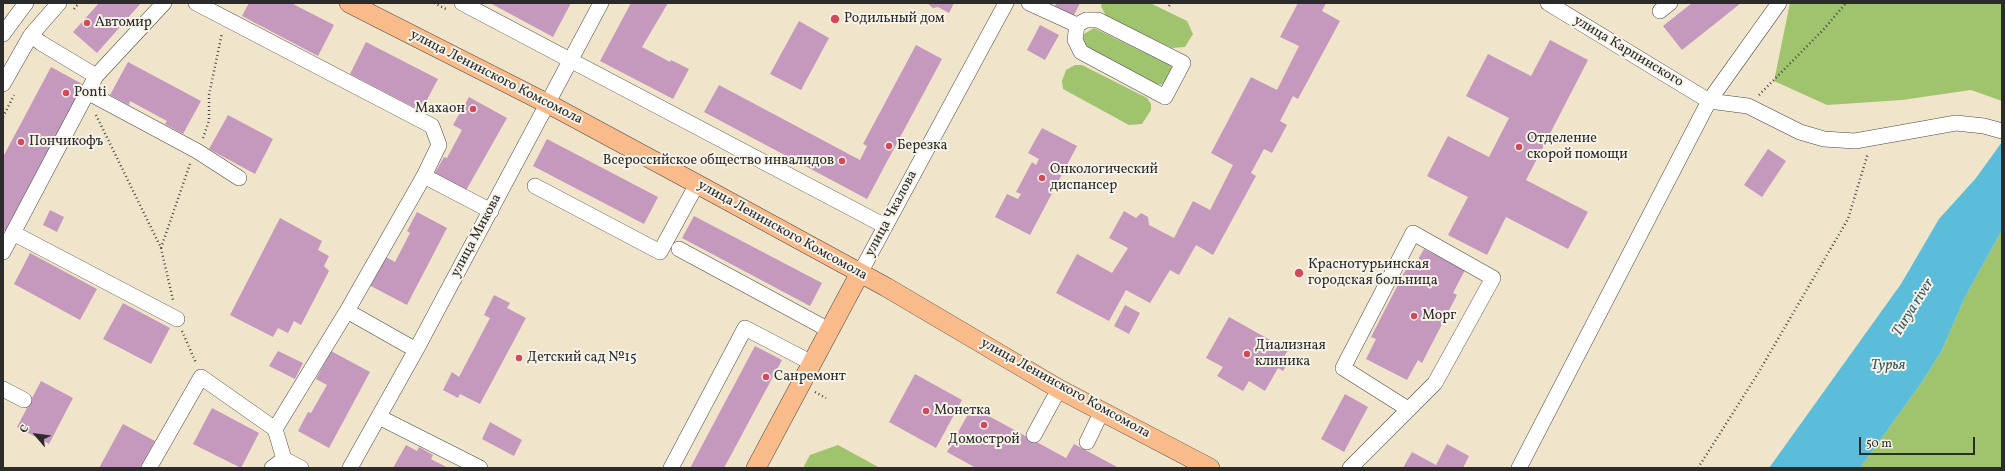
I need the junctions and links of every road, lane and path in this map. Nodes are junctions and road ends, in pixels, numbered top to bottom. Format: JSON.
{"nodes":[{"id":1,"x":26,"y":3,"type":"edge"},
{"id":2,"x":59,"y":3,"type":"edge"},
{"id":3,"x":164,"y":3,"type":"edge"},
{"id":4,"x":196,"y":3,"type":"edge"},
{"id":5,"x":349,"y":3,"type":"edge"},
{"id":6,"x":601,"y":3,"type":"edge"},
{"id":7,"x":1006,"y":3,"type":"edge"},
{"id":8,"x":1029,"y":3,"type":"edge"},
{"id":9,"x":1548,"y":3,"type":"edge"},
{"id":10,"x":1779,"y":3,"type":"edge"},
{"id":11,"x":1846,"y":3,"type":"edge"},
{"id":12,"x":467,"y":4,"type":"edge"},
{"id":13,"x":1077,"y":25,"type":"junction"},
{"id":14,"x":3,"y":34,"type":"edge"},
{"id":15,"x":31,"y":35,"type":"junction"},
{"id":16,"x":571,"y":60,"type":"junction"},
{"id":17,"x":96,"y":76,"type":"junction"},
{"id":18,"x":3,"y":84,"type":"edge"},
{"id":19,"x":91,"y":95,"type":"junction"},
{"id":20,"x":1709,"y":101,"type":"junction"},
{"id":21,"x":547,"y":104,"type":"junction"},
{"id":22,"x":1748,"y":106,"type":"junction"},
{"id":23,"x":2002,"y":131,"type":"edge"},
{"id":24,"x":1873,"y":138,"type":"junction"},
{"id":25,"x":424,"y":176,"type":"junction"},
{"id":26,"x":239,"y":178,"type":"dead end"},
{"id":27,"x":697,"y":184,"type":"junction"},
{"id":28,"x":535,"y":186,"type":"dead end"},
{"id":29,"x":491,"y":210,"type":"junction"},
{"id":30,"x":885,"y":226,"type":"junction"},
{"id":31,"x":13,"y":233,"type":"junction"},
{"id":32,"x":679,"y":249,"type":"dead end"},
{"id":33,"x":3,"y":252,"type":"edge"},
{"id":34,"x":860,"y":273,"type":"junction"},
{"id":35,"x":347,"y":311,"type":"junction"},
{"id":36,"x":177,"y":319,"type":"junction"},
{"id":37,"x":829,"y":330,"type":"junction"},
{"id":38,"x":416,"y":350,"type":"junction"},
{"id":39,"x":812,"y":363,"type":"junction"},
{"id":40,"x":202,"y":377,"type":"junction"},
{"id":41,"x":3,"y":389,"type":"edge"},
{"id":42,"x":1059,"y":389,"type":"junction"},
{"id":43,"x":24,"y":400,"type":"dead end"},
{"id":44,"x":1408,"y":409,"type":"junction"},
{"id":45,"x":1102,"y":411,"type":"junction"},
{"id":46,"x":379,"y":416,"type":"junction"},
{"id":47,"x":276,"y":429,"type":"junction"},
{"id":48,"x":1034,"y":435,"type":"dead end"},
{"id":49,"x":1087,"y":442,"type":"dead end"},
{"id":50,"x":284,"y":459,"type":"junction"},
{"id":51,"x":1206,"y":467,"type":"edge"},
{"id":52,"x":149,"y":468,"type":"edge"},
{"id":53,"x":272,"y":468,"type":"edge"},
{"id":54,"x":301,"y":468,"type":"edge"},
{"id":55,"x":350,"y":468,"type":"edge"},
{"id":56,"x":480,"y":468,"type":"edge"},
{"id":57,"x":671,"y":468,"type":"edge"},
{"id":58,"x":756,"y":468,"type":"edge"},
{"id":59,"x":1350,"y":468,"type":"edge"},
{"id":60,"x":1519,"y":468,"type":"edge"},
{"id":61,"x":1698,"y":468,"type":"edge"}],
"edges":[{"from":1,"to":14,"type":"street"},
{"from":2,"to":15,"type":"street"},
{"from":3,"to":17,"type":"street"},
{"from":4,"to":25,"type":"street"},
{"from":5,"to":21,"type":"main road","name":"улица Ленинского Комсомола"},
{"from":6,"to":16,"type":"street","name":"улица Микова"},
{"from":7,"to":30,"type":"street","name":"улица Чкалова"},
{"from":8,"to":13,"type":"street"},
{"from":9,"to":20,"type":"street","name":"улица Карпинского"},
{"from":10,"to":20,"type":"street"},
{"from":11,"to":22,"type":"path"},
{"from":12,"to":16,"type":"street"},
{"from":13,"to":13,"type":"street"},
{"from":15,"to":17,"type":"street"},
{"from":15,"to":18,"type":"street"},
{"from":16,"to":21,"type":"street","name":"улица Микова"},
{"from":16,"to":30,"type":"street"},
{"from":17,"to":19,"type":"street"},
{"from":19,"to":26,"type":"street"},
{"from":19,"to":31,"type":"street"},
{"from":19,"to":36,"type":"path"},
{"from":20,"to":22,"type":"street"},
{"from":20,"to":60,"type":"street"},
{"from":21,"to":27,"type":"main road","name":"улица Ленинского Комсомола"},
{"from":21,"to":29,"type":"street","name":"улица Микова"},
{"from":22,"to":24,"type":"street"},
{"from":23,"to":24,"type":"street"},
{"from":24,"to":61,"type":"path"},
{"from":25,"to":29,"type":"street"},
{"from":25,"to":35,"type":"street"},
{"from":27,"to":28,"type":"street"},
{"from":27,"to":34,"type":"main road","name":"улица Ленинского Комсомола"},
{"from":29,"to":38,"type":"street","name":"улица Микова"},
{"from":30,"to":34,"type":"street","name":"улица Чкалова"},
{"from":31,"to":33,"type":"street"},
{"from":31,"to":36,"type":"street"},
{"from":32,"to":37,"type":"street"},
{"from":34,"to":37,"type":"main road","name":"улица Чкалова"},
{"from":34,"to":42,"type":"main road","name":"улица Ленинского Комсомола"},
{"from":35,"to":38,"type":"street"},
{"from":35,"to":47,"type":"street"},
{"from":36,"to":40,"type":"path"},
{"from":37,"to":39,"type":"main road","name":"улица Чкалова"},
{"from":38,"to":46,"type":"street","name":"улица Микова"},
{"from":39,"to":57,"type":"street"},
{"from":39,"to":58,"type":"main road","name":"улица Чкалова"},
{"from":40,"to":47,"type":"street"},
{"from":40,"to":52,"type":"street"},
{"from":41,"to":43,"type":"street"},
{"from":42,"to":45,"type":"main road","name":"улица Ленинского Комсомола"},
{"from":42,"to":48,"type":"street"},
{"from":44,"to":44,"type":"street"},
{"from":44,"to":59,"type":"street"},
{"from":45,"to":49,"type":"street"},
{"from":45,"to":51,"type":"main road","name":"улица Ленинского Комсомола"},
{"from":46,"to":55,"type":"street","name":"улица Микова"},
{"from":46,"to":56,"type":"street"},
{"from":47,"to":50,"type":"street"},
{"from":50,"to":53,"type":"street"},
{"from":50,"to":54,"type":"street"}]}
